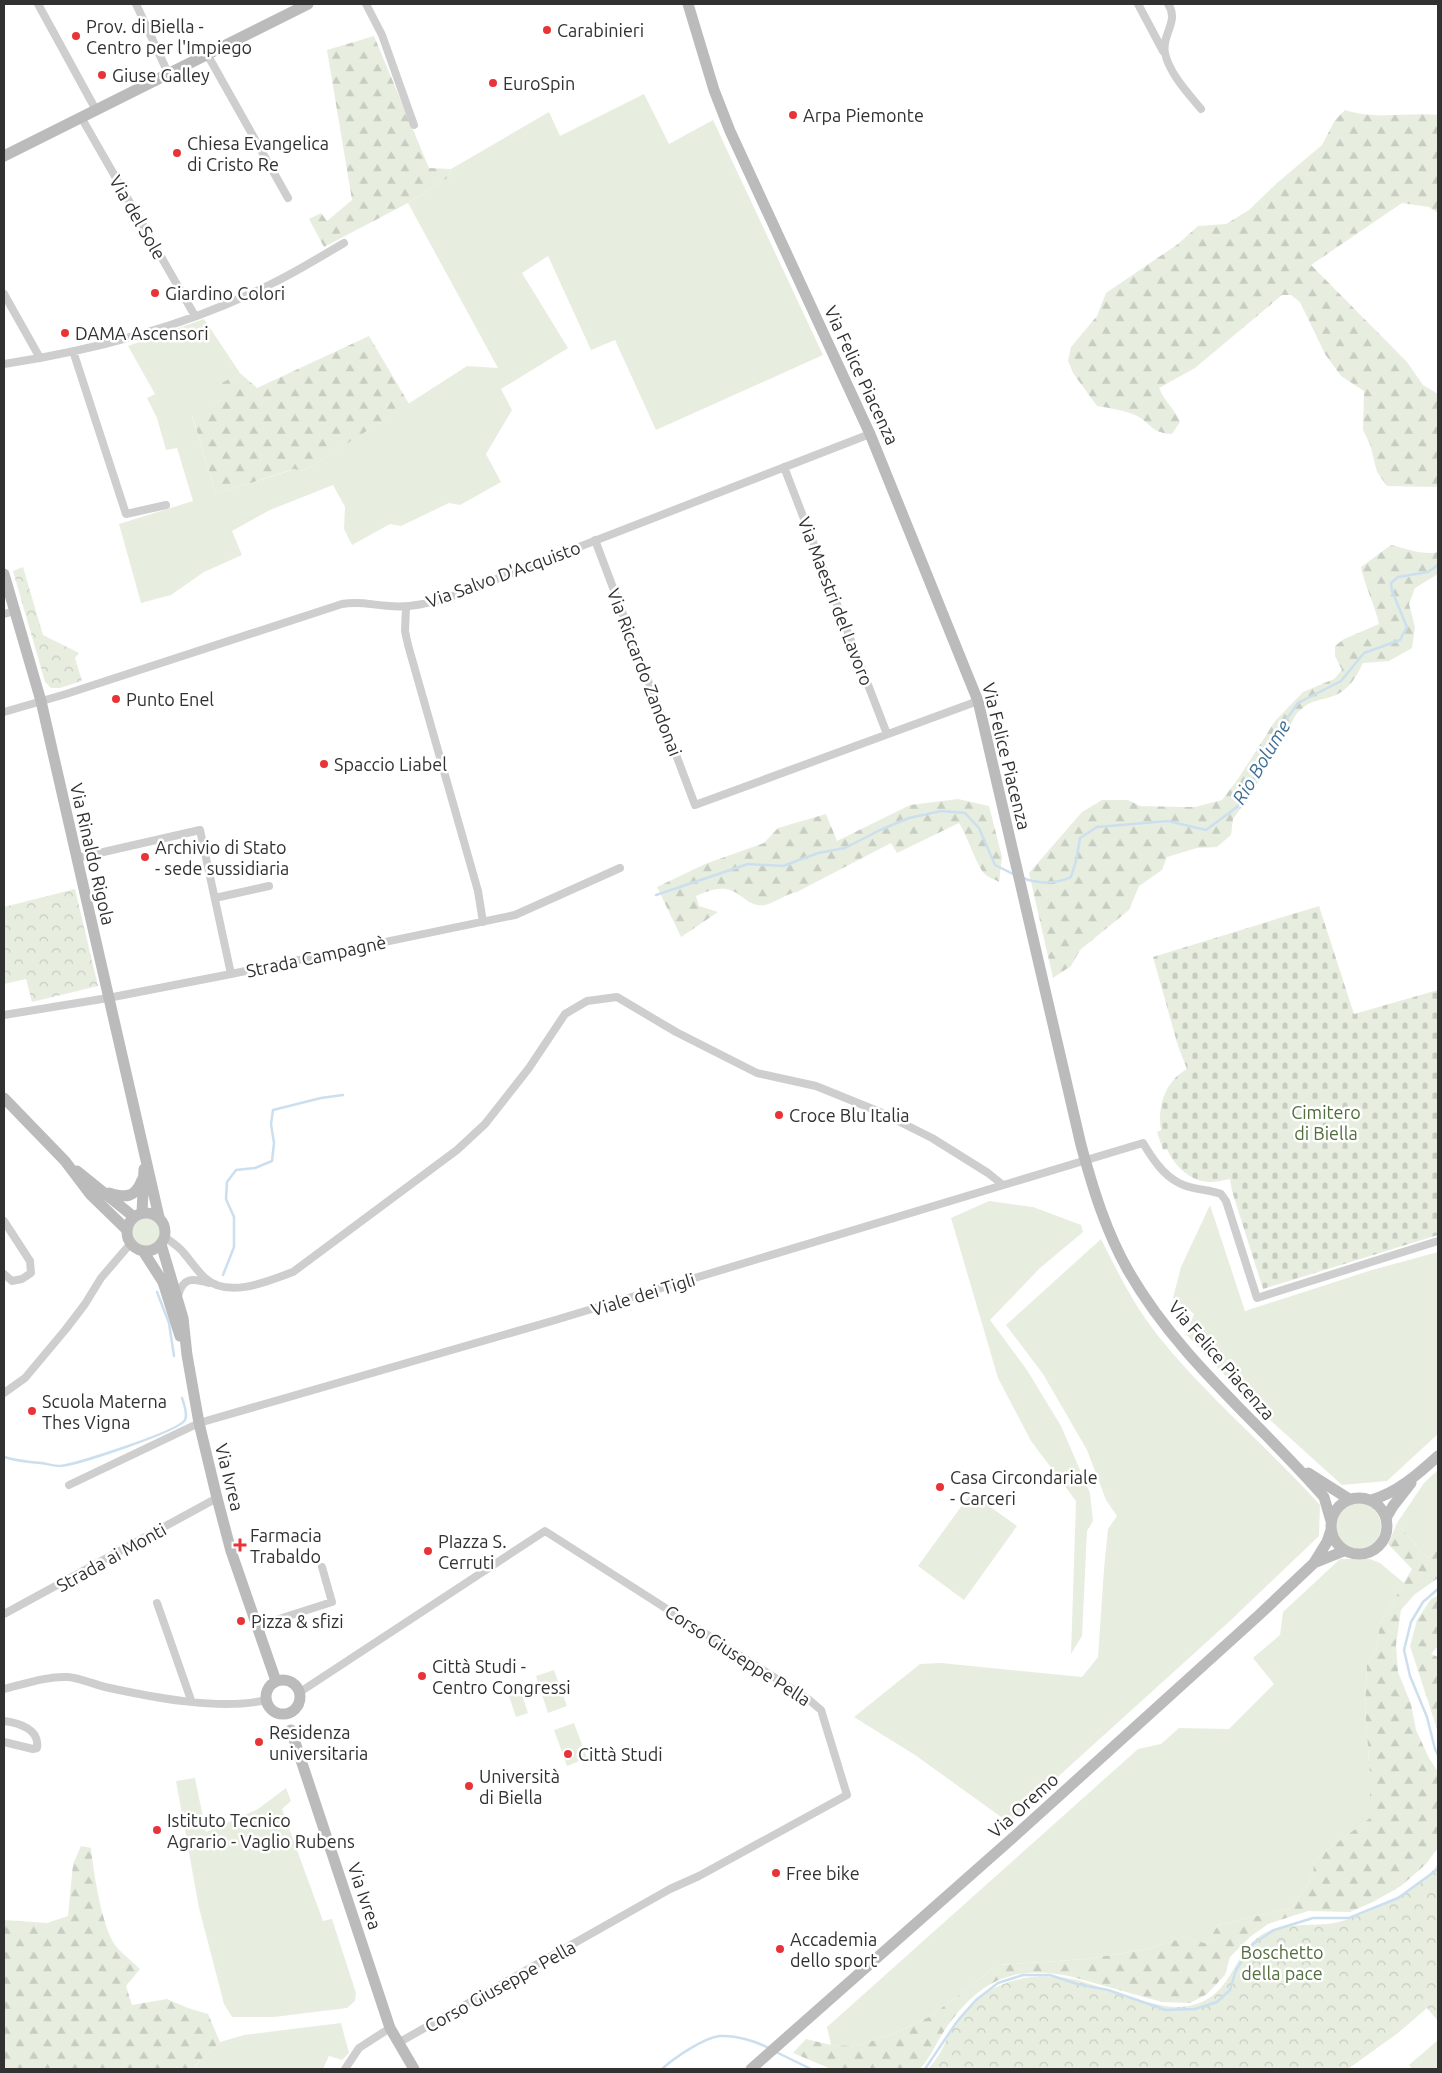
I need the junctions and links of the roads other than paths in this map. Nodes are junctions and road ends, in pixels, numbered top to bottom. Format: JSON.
{"nodes":[{"id":1,"x":38,"y":4,"type":"edge"},
{"id":2,"x":136,"y":4,"type":"edge"},
{"id":3,"x":308,"y":4,"type":"edge"},
{"id":4,"x":366,"y":4,"type":"edge"},
{"id":5,"x":688,"y":4,"type":"edge"},
{"id":6,"x":1138,"y":4,"type":"edge"},
{"id":7,"x":1168,"y":4,"type":"edge"},
{"id":8,"x":207,"y":54,"type":"junction"},
{"id":9,"x":1165,"y":54,"type":"junction"},
{"id":10,"x":168,"y":73,"type":"junction"},
{"id":11,"x":1201,"y":109,"type":"dead end"},
{"id":12,"x":96,"y":110,"type":"junction"},
{"id":13,"x":81,"y":118,"type":"junction"},
{"id":14,"x":414,"y":125,"type":"dead end"},
{"id":15,"x":4,"y":156,"type":"edge"},
{"id":16,"x":288,"y":198,"type":"dead end"},
{"id":17,"x":344,"y":243,"type":"dead end"},
{"id":18,"x":4,"y":294,"type":"edge"},
{"id":19,"x":195,"y":316,"type":"junction"},
{"id":20,"x":73,"y":351,"type":"junction"},
{"id":21,"x":40,"y":358,"type":"junction"},
{"id":22,"x":4,"y":364,"type":"edge"},
{"id":23,"x":870,"y":434,"type":"junction"},
{"id":24,"x":784,"y":467,"type":"junction"},
{"id":25,"x":166,"y":505,"type":"dead end"},
{"id":26,"x":595,"y":540,"type":"junction"},
{"id":27,"x":4,"y":574,"type":"edge"},
{"id":28,"x":406,"y":607,"type":"junction"},
{"id":29,"x":9,"y":613,"type":"edge"},
{"id":30,"x":978,"y":701,"type":"junction"},
{"id":31,"x":41,"y":702,"type":"junction"},
{"id":32,"x":4,"y":712,"type":"edge"},
{"id":33,"x":887,"y":734,"type":"junction"},
{"id":34,"x":77,"y":858,"type":"junction"},
{"id":35,"x":620,"y":868,"type":"dead end"},
{"id":36,"x":269,"y":886,"type":"dead end"},
{"id":37,"x":215,"y":898,"type":"junction"},
{"id":38,"x":483,"y":922,"type":"junction"},
{"id":39,"x":232,"y":974,"type":"junction"},
{"id":40,"x":108,"y":998,"type":"junction"},
{"id":41,"x":4,"y":1015,"type":"edge"},
{"id":42,"x":4,"y":1098,"type":"edge"},
{"id":43,"x":143,"y":1142,"type":"junction"},
{"id":44,"x":1085,"y":1160,"type":"junction"},
{"id":45,"x":65,"y":1161,"type":"junction"},
{"id":46,"x":144,"y":1174,"type":"junction"},
{"id":47,"x":1004,"y":1186,"type":"junction"},
{"id":48,"x":105,"y":1191,"type":"junction"},
{"id":49,"x":138,"y":1215,"type":"junction"},
{"id":50,"x":159,"y":1218,"type":"junction"},
{"id":51,"x":4,"y":1221,"type":"edge"},
{"id":52,"x":128,"y":1230,"type":"junction"},
{"id":53,"x":163,"y":1240,"type":"junction"},
{"id":54,"x":1438,"y":1241,"type":"edge"},
{"id":55,"x":131,"y":1243,"type":"junction"},
{"id":56,"x":144,"y":1251,"type":"junction"},
{"id":57,"x":4,"y":1274,"type":"edge"},
{"id":58,"x":213,"y":1284,"type":"junction"},
{"id":59,"x":178,"y":1298,"type":"junction"},
{"id":60,"x":187,"y":1355,"type":"junction"},
{"id":61,"x":4,"y":1392,"type":"edge"},
{"id":62,"x":199,"y":1423,"type":"junction"},
{"id":63,"x":1438,"y":1456,"type":"edge"},
{"id":64,"x":1294,"y":1464,"type":"junction"},
{"id":65,"x":1418,"y":1474,"type":"junction"},
{"id":66,"x":69,"y":1485,"type":"dead end"},
{"id":67,"x":217,"y":1498,"type":"junction"},
{"id":68,"x":1349,"y":1499,"type":"junction"},
{"id":69,"x":1371,"y":1500,"type":"junction"},
{"id":70,"x":1386,"y":1518,"type":"junction"},
{"id":71,"x":1331,"y":1526,"type":"junction"},
{"id":72,"x":1344,"y":1550,"type":"junction"},
{"id":73,"x":1314,"y":1563,"type":"junction"},
{"id":74,"x":322,"y":1567,"type":"dead end"},
{"id":75,"x":157,"y":1603,"type":"dead end"},
{"id":76,"x":4,"y":1614,"type":"edge"},
{"id":77,"x":256,"y":1626,"type":"junction"},
{"id":78,"x":276,"y":1681,"type":"junction"},
{"id":79,"x":4,"y":1689,"type":"edge"},
{"id":80,"x":300,"y":1692,"type":"junction"},
{"id":81,"x":191,"y":1700,"type":"junction"},
{"id":82,"x":266,"y":1700,"type":"junction"},
{"id":83,"x":4,"y":1721,"type":"edge"},
{"id":84,"x":289,"y":1723,"type":"junction"},
{"id":85,"x":4,"y":1742,"type":"edge"},
{"id":86,"x":390,"y":2028,"type":"junction"},
{"id":87,"x":398,"y":2043,"type":"junction"},
{"id":88,"x":753,"y":2067,"type":"edge"},
{"id":89,"x":345,"y":2069,"type":"edge"},
{"id":90,"x":414,"y":2069,"type":"edge"}],
"edges":[{"from":1,"to":12,"type":"street"},
{"from":2,"to":10,"type":"street"},
{"from":3,"to":8,"type":"street"},
{"from":4,"to":14,"type":"street"},
{"from":5,"to":23,"type":"street","name":"Via Felice Piacenza"},
{"from":6,"to":9,"type":"street"},
{"from":7,"to":9,"type":"street"},
{"from":8,"to":10,"type":"street"},
{"from":8,"to":16,"type":"street"},
{"from":9,"to":11,"type":"street"},
{"from":10,"to":12,"type":"street"},
{"from":12,"to":13,"type":"street"},
{"from":13,"to":15,"type":"street"},
{"from":13,"to":19,"type":"street","name":"Via del Sole"},
{"from":17,"to":19,"type":"street"},
{"from":18,"to":21,"type":"street"},
{"from":19,"to":20,"type":"street"},
{"from":20,"to":21,"type":"street"},
{"from":20,"to":25,"type":"street"},
{"from":21,"to":22,"type":"street"},
{"from":23,"to":24,"type":"street","name":"Via Salvo D'Acquisto"},
{"from":23,"to":30,"type":"street","name":"Via Felice Piacenza"},
{"from":24,"to":26,"type":"street","name":"Via Salvo D'Acquisto"},
{"from":24,"to":33,"type":"street","name":"Via Maestri del Lavoro"},
{"from":26,"to":28,"type":"street","name":"Via Salvo D'Acquisto"},
{"from":26,"to":33,"type":"street","name":"Via Riccardo Zandonai"},
{"from":27,"to":29,"type":"street","name":"Via Rinaldo Rigola"},
{"from":28,"to":31,"type":"street","name":"Via Salvo D'Acquisto"},
{"from":28,"to":38,"type":"street"},
{"from":29,"to":31,"type":"street","name":"Via Rinaldo Rigola"},
{"from":30,"to":33,"type":"street"},
{"from":30,"to":44,"type":"street","name":"Via Felice Piacenza"},
{"from":31,"to":32,"type":"street","name":"Via Salvo D'Acquisto"},
{"from":31,"to":34,"type":"street","name":"Via Rinaldo Rigola"},
{"from":34,"to":37,"type":"street"},
{"from":34,"to":40,"type":"street","name":"Via Rinaldo Rigola"},
{"from":35,"to":38,"type":"street","name":"Strada Campagnè"},
{"from":36,"to":37,"type":"street"},
{"from":37,"to":39,"type":"street"},
{"from":38,"to":39,"type":"street","name":"Strada Campagnè"},
{"from":39,"to":40,"type":"street","name":"Strada Campagnè"},
{"from":40,"to":41,"type":"street","name":"Strada Campagnè"},
{"from":40,"to":43,"type":"street","name":"Via Rinaldo Rigola"},
{"from":42,"to":45,"type":"street"},
{"from":43,"to":46,"type":"street","name":"Via Rinaldo Rigola"},
{"from":43,"to":50,"type":"street","name":"Via Rinaldo Rigola"},
{"from":44,"to":47,"type":"street","name":"Viale dei Tigli"},
{"from":44,"to":54,"type":"street","name":"Viale dei Tigli"},
{"from":44,"to":64,"type":"street","name":"Via Felice Piacenza"},
{"from":45,"to":48,"type":"street"},
{"from":45,"to":52,"type":"street"},
{"from":46,"to":48,"type":"street"},
{"from":46,"to":49,"type":"street","name":"Via Rinaldo Rigola"},
{"from":47,"to":58,"type":"street"},
{"from":47,"to":62,"type":"street","name":"Viale dei Tigli"},
{"from":48,"to":49,"type":"street"},
{"from":49,"to":50,"type":"street"},
{"from":49,"to":52,"type":"street"},
{"from":50,"to":53,"type":"street"},
{"from":51,"to":57,"type":"street"},
{"from":52,"to":55,"type":"street"},
{"from":53,"to":56,"type":"street"},
{"from":53,"to":58,"type":"street"},
{"from":53,"to":59,"type":"street","name":"Via Ivrea"},
{"from":55,"to":56,"type":"street"},
{"from":55,"to":61,"type":"street"},
{"from":56,"to":60,"type":"street","name":"Via Ivrea"},
{"from":58,"to":59,"type":"street"},
{"from":59,"to":60,"type":"street","name":"Via Ivrea"},
{"from":60,"to":62,"type":"street","name":"Via Ivrea"},
{"from":62,"to":66,"type":"street","name":"Via Ivrea"},
{"from":62,"to":67,"type":"street","name":"Via Ivrea"},
{"from":63,"to":65,"type":"street"},
{"from":64,"to":68,"type":"street","name":"Via Felice Piacenza"},
{"from":64,"to":71,"type":"street","name":"Via Felice Piacenza"},
{"from":65,"to":69,"type":"street"},
{"from":65,"to":70,"type":"street"},
{"from":67,"to":76,"type":"street","name":"Strada ai Monti"},
{"from":67,"to":77,"type":"street","name":"Via Ivrea"},
{"from":68,"to":69,"type":"street"},
{"from":68,"to":71,"type":"street"},
{"from":69,"to":70,"type":"street"},
{"from":70,"to":72,"type":"street"},
{"from":71,"to":72,"type":"street"},
{"from":71,"to":73,"type":"street","name":"Via Oremo"},
{"from":72,"to":73,"type":"street","name":"Via Oremo"},
{"from":73,"to":88,"type":"street","name":"Via Oremo"},
{"from":74,"to":77,"type":"street"},
{"from":75,"to":81,"type":"street"},
{"from":77,"to":78,"type":"street","name":"Via Ivrea"},
{"from":78,"to":80,"type":"street"},
{"from":78,"to":82,"type":"street"},
{"from":79,"to":81,"type":"street"},
{"from":80,"to":84,"type":"street"},
{"from":80,"to":87,"type":"street","name":"Corso Giuseppe Pella"},
{"from":81,"to":82,"type":"street"},
{"from":82,"to":84,"type":"street"},
{"from":83,"to":85,"type":"street"},
{"from":84,"to":86,"type":"street","name":"Via Ivrea"},
{"from":86,"to":87,"type":"street","name":"Via Ivrea"},
{"from":86,"to":89,"type":"street"},
{"from":87,"to":90,"type":"street","name":"Via Ivrea"}]}
